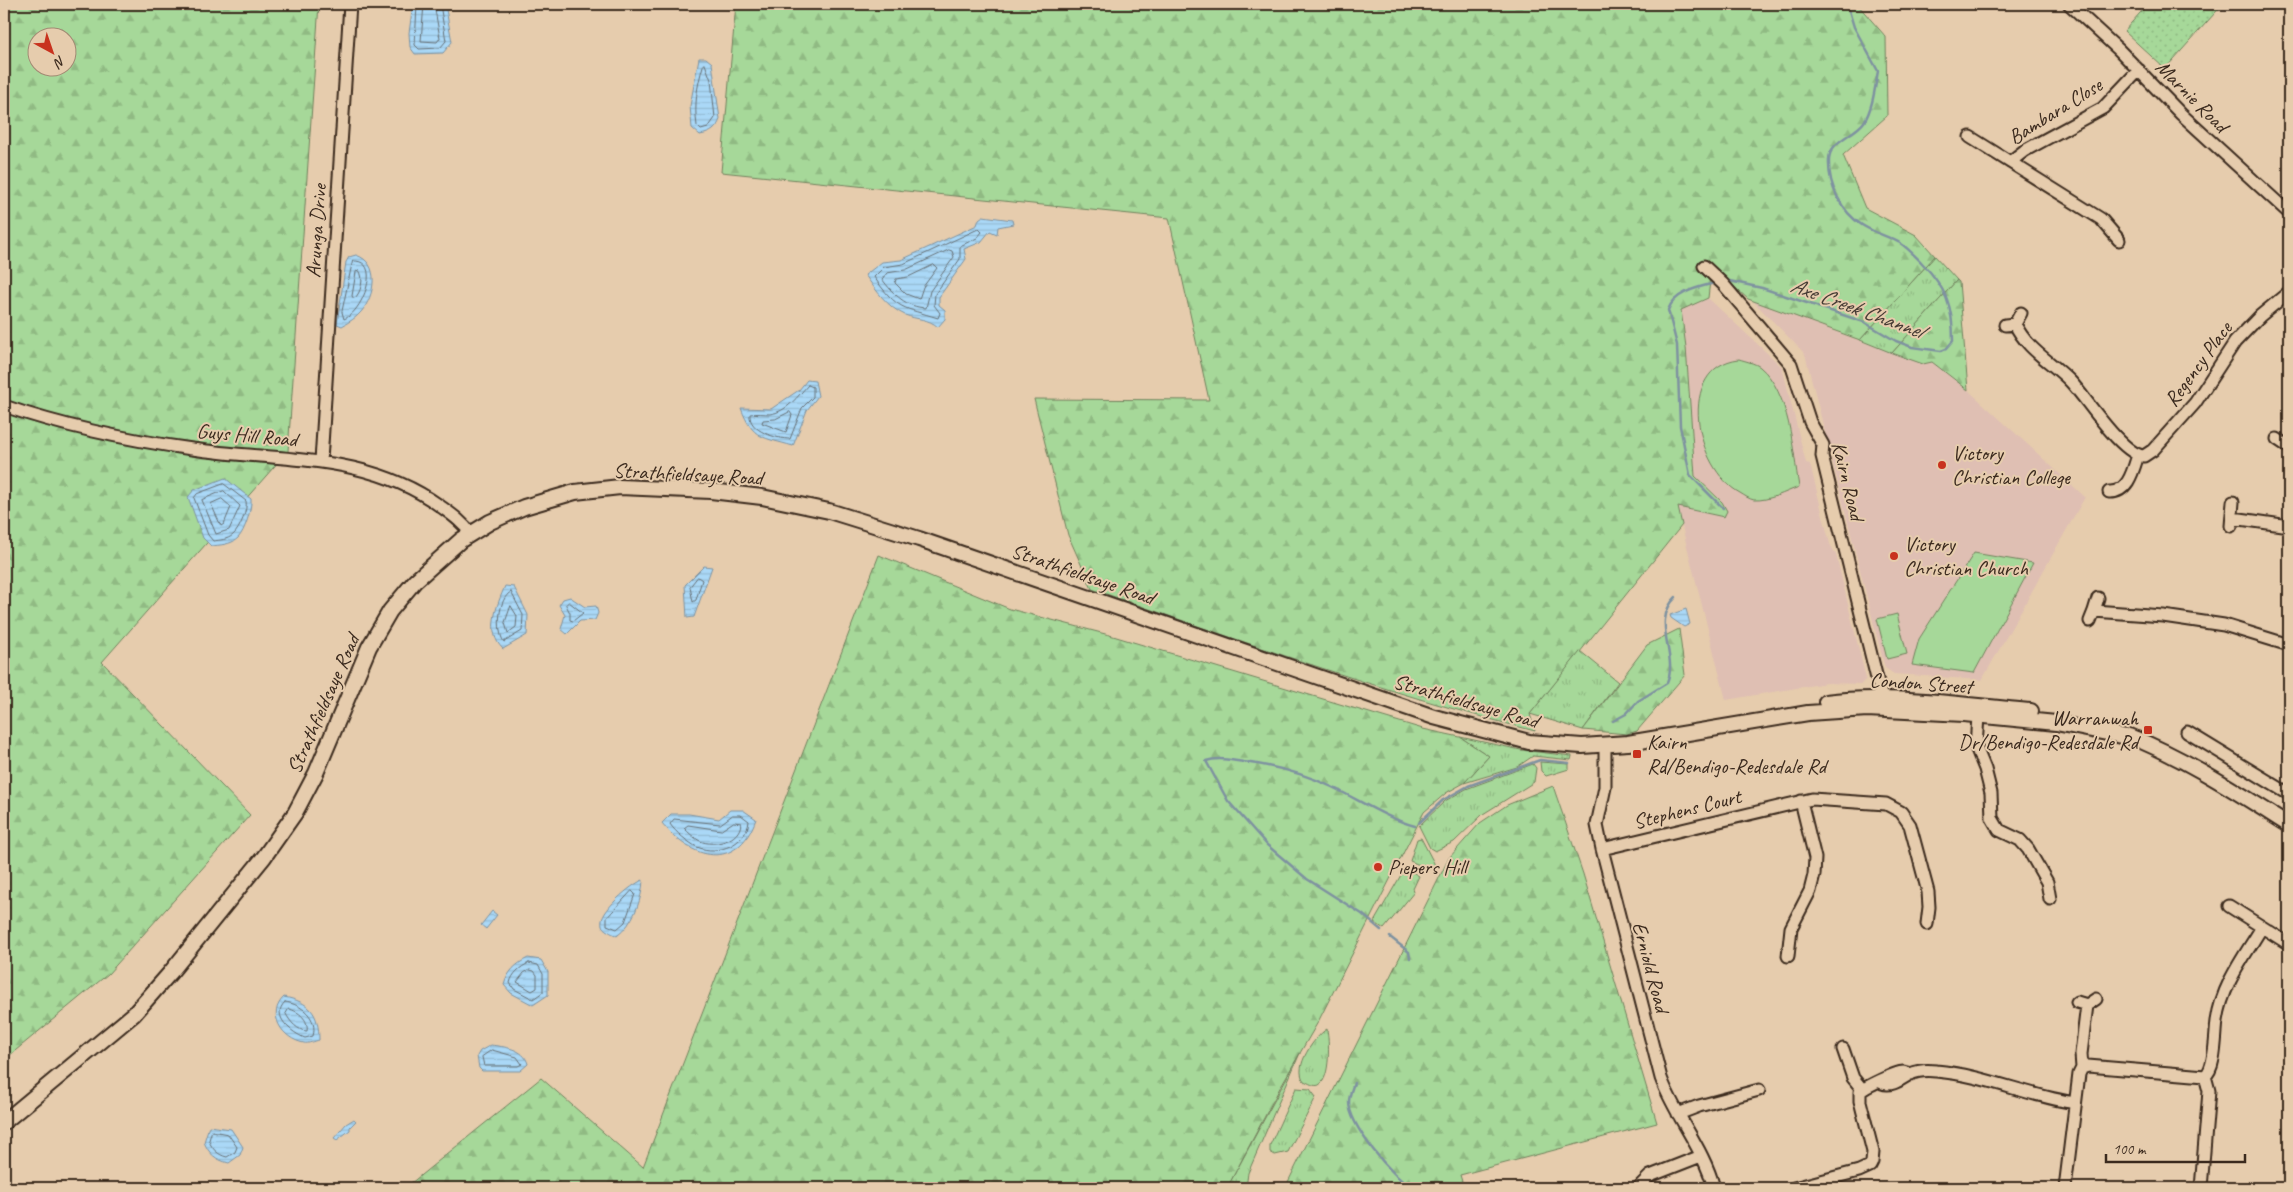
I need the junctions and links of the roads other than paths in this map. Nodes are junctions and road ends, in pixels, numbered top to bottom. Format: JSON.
{"nodes":[{"id":1,"x":350,"y":4,"type":"edge"},
{"id":2,"x":2069,"y":4,"type":"edge"},
{"id":3,"x":2139,"y":70,"type":"junction"},
{"id":4,"x":1970,"y":137,"type":"dead end"},
{"id":5,"x":2010,"y":162,"type":"junction"},
{"id":6,"x":2287,"y":206,"type":"edge"},
{"id":7,"x":2119,"y":240,"type":"dead end"},
{"id":8,"x":1704,"y":266,"type":"dead end"},
{"id":9,"x":2289,"y":292,"type":"edge"},
{"id":10,"x":2022,"y":313,"type":"dead end"},
{"id":11,"x":4,"y":406,"type":"edge"},
{"id":12,"x":2138,"y":455,"type":"junction"},
{"id":13,"x":321,"y":461,"type":"junction"},
{"id":14,"x":2109,"y":492,"type":"dead end"},
{"id":15,"x":2233,"y":502,"type":"dead end"},
{"id":16,"x":2289,"y":526,"type":"edge"},
{"id":17,"x":471,"y":534,"type":"junction"},
{"id":18,"x":2098,"y":598,"type":"dead end"},
{"id":19,"x":2289,"y":646,"type":"edge"},
{"id":20,"x":1883,"y":704,"type":"junction"},
{"id":21,"x":1978,"y":716,"type":"junction"},
{"id":22,"x":2187,"y":732,"type":"dead end"},
{"id":23,"x":2137,"y":739,"type":"junction"},
{"id":24,"x":1605,"y":744,"type":"junction"},
{"id":25,"x":2289,"y":794,"type":"edge"},
{"id":26,"x":1801,"y":801,"type":"junction"},
{"id":27,"x":2289,"y":825,"type":"edge"},
{"id":28,"x":1602,"y":849,"type":"junction"},
{"id":29,"x":2050,"y":899,"type":"dead end"},
{"id":30,"x":2229,"y":906,"type":"dead end"},
{"id":31,"x":1927,"y":924,"type":"dead end"},
{"id":32,"x":2262,"y":927,"type":"junction"},
{"id":33,"x":2289,"y":944,"type":"edge"},
{"id":34,"x":1788,"y":956,"type":"dead end"},
{"id":35,"x":2086,"y":1002,"type":"dead end"},
{"id":36,"x":1843,"y":1047,"type":"dead end"},
{"id":37,"x":2082,"y":1068,"type":"junction"},
{"id":38,"x":2205,"y":1076,"type":"junction"},
{"id":39,"x":1862,"y":1089,"type":"junction"},
{"id":40,"x":1759,"y":1090,"type":"dead end"},
{"id":41,"x":2075,"y":1103,"type":"junction"},
{"id":42,"x":1678,"y":1114,"type":"junction"},
{"id":43,"x":4,"y":1122,"type":"edge"},
{"id":44,"x":1701,"y":1156,"type":"junction"},
{"id":45,"x":1638,"y":1188,"type":"edge"},
{"id":46,"x":1714,"y":1188,"type":"edge"},
{"id":47,"x":1794,"y":1188,"type":"edge"},
{"id":48,"x":2065,"y":1188,"type":"edge"},
{"id":49,"x":2201,"y":1188,"type":"edge"}],
"edges":[{"from":1,"to":13,"type":"street","name":"Arunga Drive"},
{"from":2,"to":3,"type":"street","name":"Marnie Road"},
{"from":3,"to":5,"type":"street","name":"Bambara Close"},
{"from":3,"to":6,"type":"street","name":"Marnie Road"},
{"from":4,"to":5,"type":"street","name":"Bambara Close"},
{"from":5,"to":7,"type":"street","name":"Bambara Close"},
{"from":8,"to":20,"type":"street","name":"Kairn Road"},
{"from":9,"to":12,"type":"street","name":"Regency Place"},
{"from":10,"to":12,"type":"street"},
{"from":11,"to":13,"type":"street","name":"Guys Hill Road"},
{"from":12,"to":14,"type":"street"},
{"from":13,"to":17,"type":"street","name":"Guys Hill Road"},
{"from":15,"to":16,"type":"street"},
{"from":17,"to":24,"type":"main road","name":"Strathfieldsaye Road"},
{"from":17,"to":43,"type":"main road","name":"Strathfieldsaye Road"},
{"from":18,"to":19,"type":"street"},
{"from":20,"to":21,"type":"main road","name":"Condon Street"},
{"from":20,"to":23,"type":"main road","name":"Condon Street"},
{"from":20,"to":24,"type":"main road","name":"Condon Street"},
{"from":21,"to":23,"type":"main road","name":"Condon Street"},
{"from":21,"to":29,"type":"street"},
{"from":22,"to":25,"type":"street"},
{"from":23,"to":27,"type":"main road","name":"Condon Street"},
{"from":24,"to":28,"type":"street","name":"Erniold Road"},
{"from":26,"to":28,"type":"street","name":"Stephens Court"},
{"from":26,"to":31,"type":"street","name":"Stephens Court"},
{"from":26,"to":34,"type":"street"},
{"from":28,"to":42,"type":"street","name":"Erniold Road"},
{"from":30,"to":32,"type":"street"},
{"from":32,"to":33,"type":"street"},
{"from":32,"to":38,"type":"street"},
{"from":35,"to":37,"type":"street"},
{"from":36,"to":39,"type":"street"},
{"from":37,"to":38,"type":"street"},
{"from":37,"to":41,"type":"street"},
{"from":38,"to":49,"type":"street"},
{"from":39,"to":41,"type":"street"},
{"from":39,"to":47,"type":"street"},
{"from":40,"to":42,"type":"street"},
{"from":41,"to":48,"type":"street"},
{"from":42,"to":44,"type":"street","name":"Erniold Road"},
{"from":44,"to":45,"type":"street"},
{"from":44,"to":46,"type":"street","name":"Erniold Road"}]}
